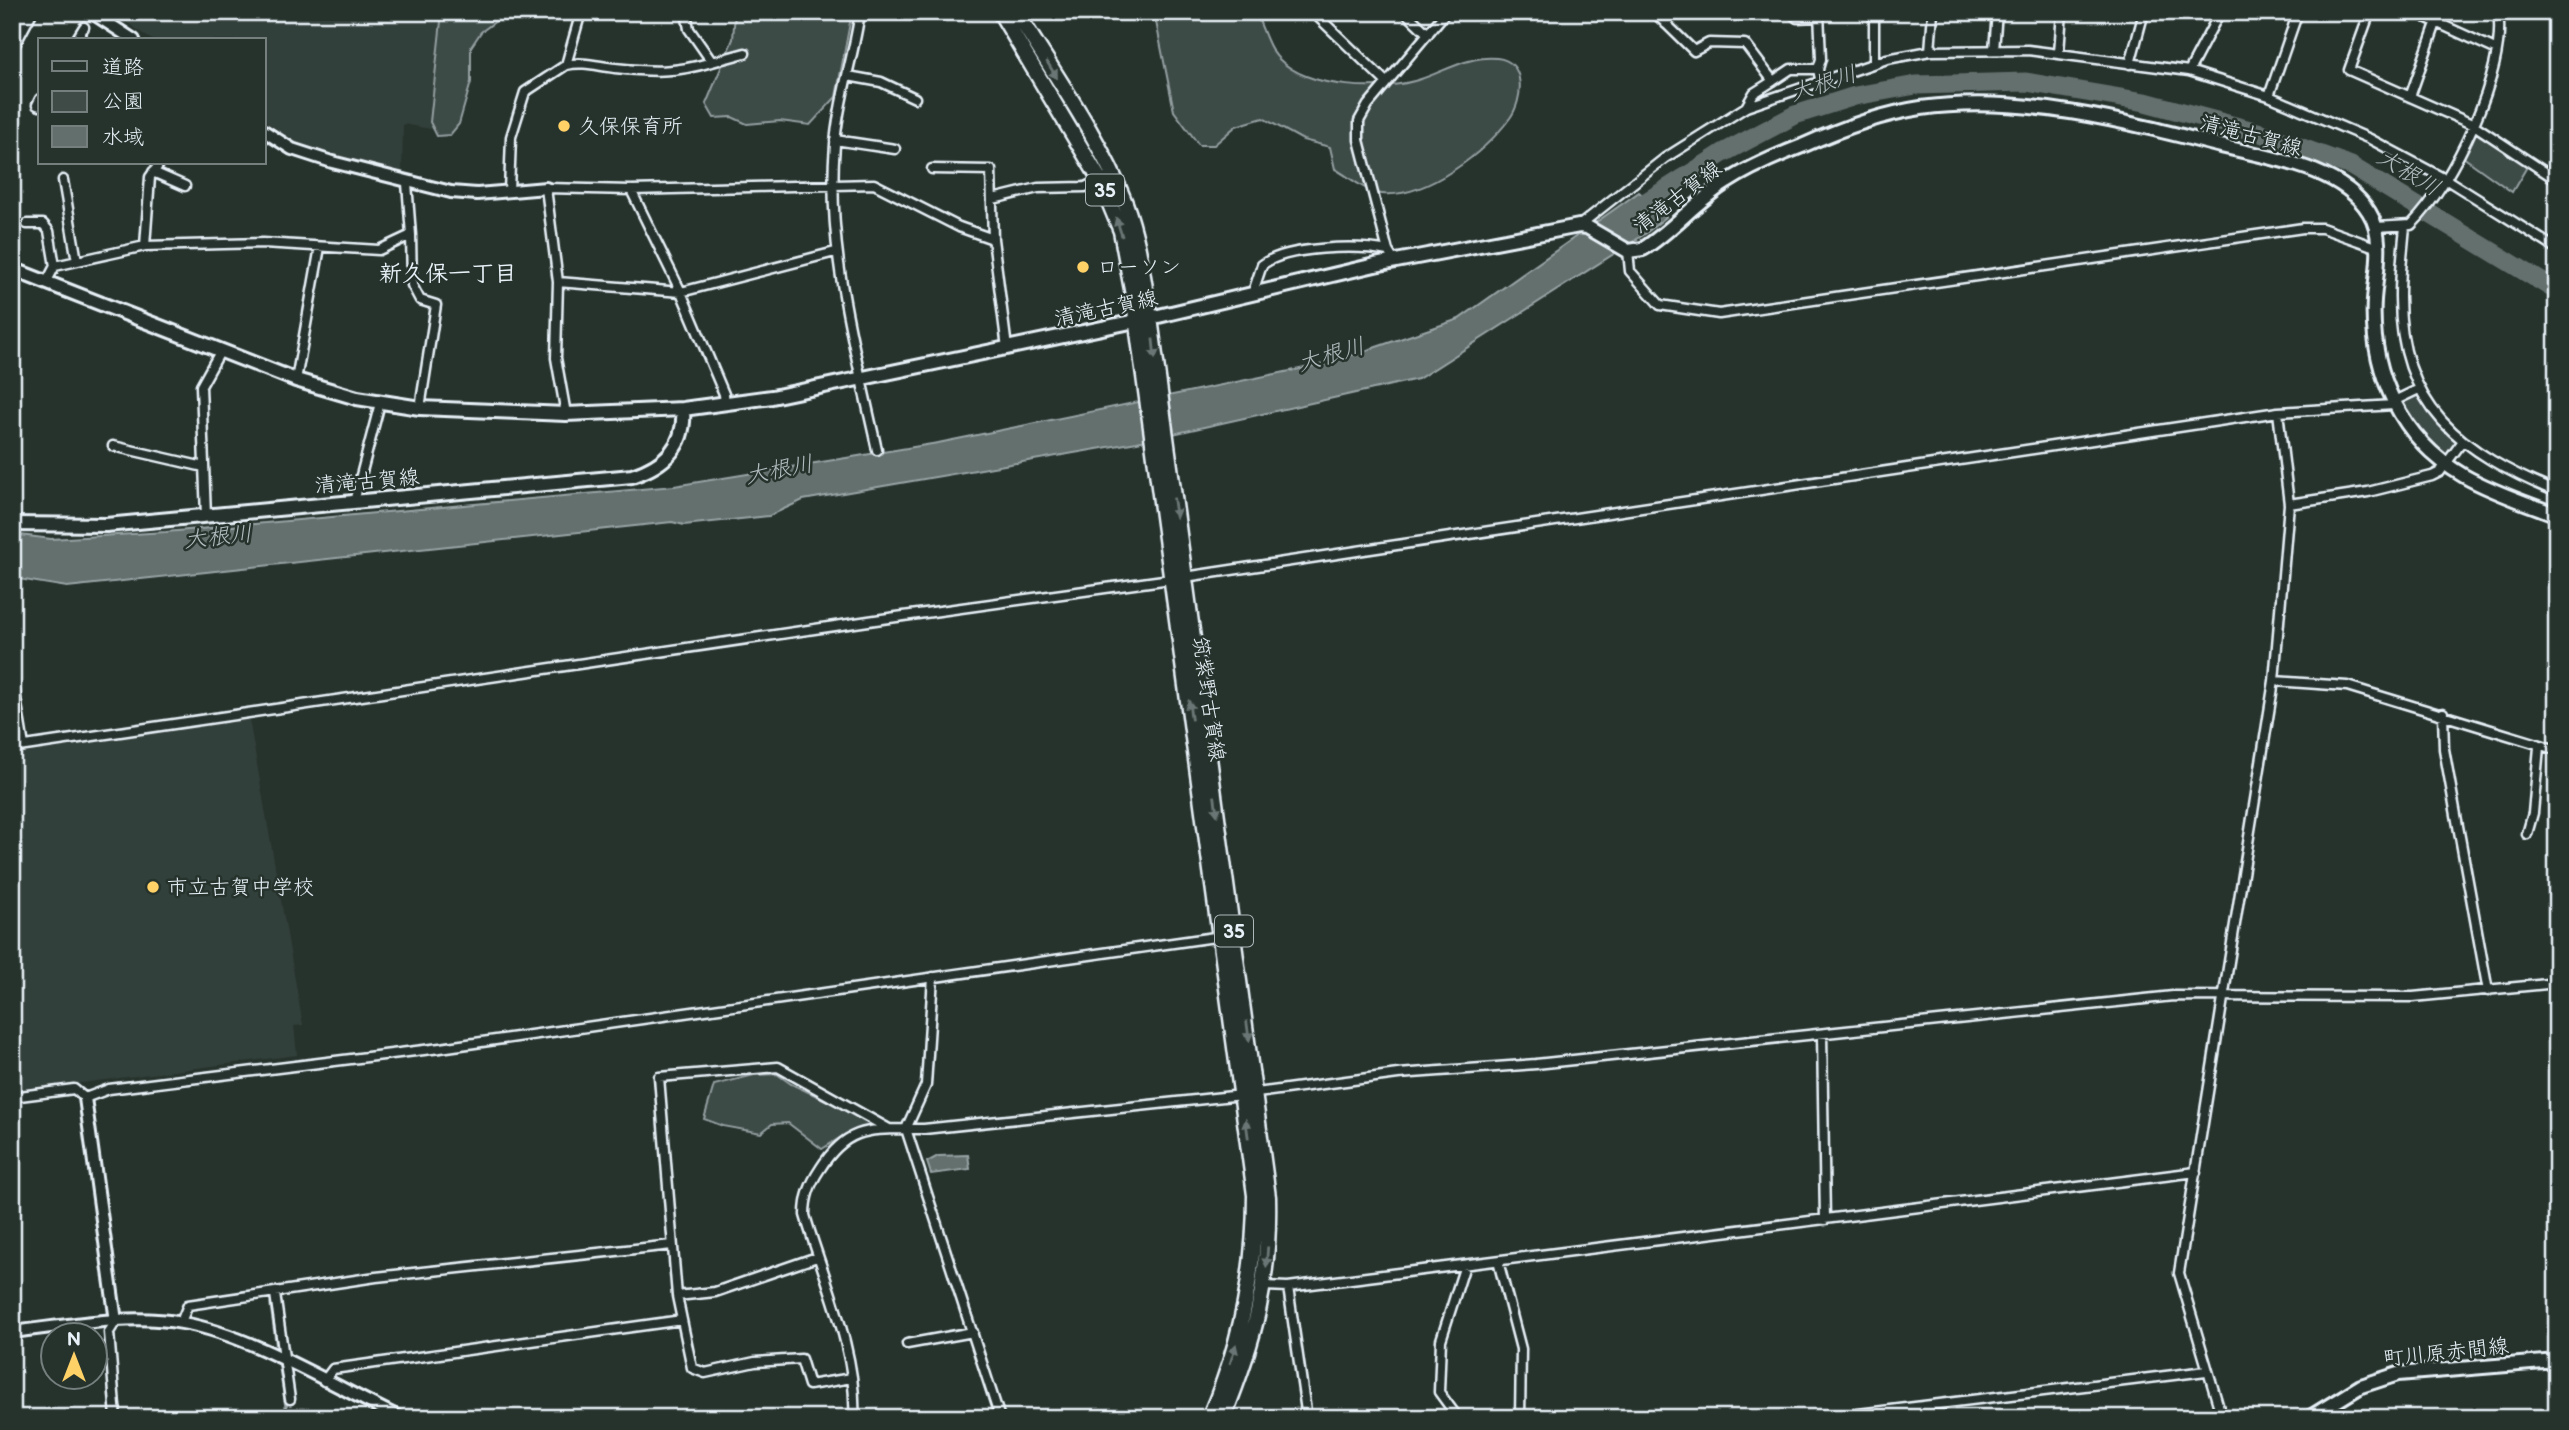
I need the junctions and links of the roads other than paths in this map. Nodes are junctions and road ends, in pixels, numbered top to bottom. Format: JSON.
{"nodes":[{"id":1,"x":29,"y":12,"type":"edge"},
{"id":2,"x":91,"y":12,"type":"edge"},
{"id":3,"x":581,"y":12,"type":"edge"},
{"id":4,"x":686,"y":12,"type":"edge"},
{"id":5,"x":860,"y":12,"type":"edge"},
{"id":6,"x":1000,"y":12,"type":"edge"},
{"id":7,"x":1016,"y":12,"type":"edge"},
{"id":8,"x":1313,"y":12,"type":"edge"},
{"id":9,"x":1405,"y":12,"type":"edge"},
{"id":10,"x":1446,"y":12,"type":"edge"},
{"id":11,"x":1654,"y":12,"type":"edge"},
{"id":12,"x":1674,"y":12,"type":"edge"},
{"id":13,"x":1791,"y":12,"type":"edge"},
{"id":14,"x":1874,"y":12,"type":"edge"},
{"id":15,"x":1933,"y":12,"type":"edge"},
{"id":16,"x":1997,"y":12,"type":"edge"},
{"id":17,"x":2062,"y":12,"type":"edge"},
{"id":18,"x":2144,"y":12,"type":"edge"},
{"id":19,"x":2220,"y":12,"type":"edge"},
{"id":20,"x":2298,"y":12,"type":"edge"},
{"id":21,"x":2370,"y":12,"type":"edge"},
{"id":22,"x":2414,"y":12,"type":"edge"},
{"id":23,"x":2440,"y":12,"type":"edge"},
{"id":24,"x":2498,"y":12,"type":"edge"},
{"id":25,"x":1819,"y":15,"type":"edge"},
{"id":26,"x":2436,"y":22,"type":"junction"},
{"id":27,"x":1666,"y":24,"type":"junction"},
{"id":28,"x":84,"y":27,"type":"dead end"},
{"id":29,"x":1428,"y":34,"type":"junction"},
{"id":30,"x":76,"y":38,"type":"edge"},
{"id":31,"x":131,"y":38,"type":"edge"},
{"id":32,"x":12,"y":44,"type":"edge"},
{"id":33,"x":1994,"y":50,"type":"junction"},
{"id":34,"x":2497,"y":50,"type":"junction"},
{"id":35,"x":1930,"y":51,"type":"junction"},
{"id":36,"x":745,"y":53,"type":"dead end"},
{"id":37,"x":2059,"y":54,"type":"junction"},
{"id":38,"x":712,"y":62,"type":"junction"},
{"id":39,"x":1874,"y":62,"type":"junction"},
{"id":40,"x":2130,"y":64,"type":"junction"},
{"id":41,"x":566,"y":65,"type":"junction"},
{"id":42,"x":1818,"y":69,"type":"junction"},
{"id":43,"x":2189,"y":71,"type":"junction"},
{"id":44,"x":848,"y":76,"type":"junction"},
{"id":45,"x":1820,"y":79,"type":"junction"},
{"id":46,"x":1773,"y":81,"type":"junction"},
{"id":47,"x":1386,"y":82,"type":"junction"},
{"id":48,"x":2269,"y":96,"type":"junction"},
{"id":49,"x":2410,"y":97,"type":"junction"},
{"id":50,"x":915,"y":98,"type":"dead end"},
{"id":51,"x":1746,"y":107,"type":"junction"},
{"id":52,"x":2474,"y":125,"type":"junction"},
{"id":53,"x":266,"y":132,"type":"edge"},
{"id":54,"x":835,"y":140,"type":"junction"},
{"id":55,"x":895,"y":149,"type":"dead end"},
{"id":56,"x":159,"y":164,"type":"edge"},
{"id":57,"x":932,"y":169,"type":"dead end"},
{"id":58,"x":153,"y":172,"type":"junction"},
{"id":59,"x":63,"y":180,"type":"dead end"},
{"id":60,"x":1100,"y":180,"type":"junction"},
{"id":61,"x":2557,"y":180,"type":"edge"},
{"id":62,"x":2446,"y":182,"type":"junction"},
{"id":63,"x":407,"y":183,"type":"junction"},
{"id":64,"x":832,"y":183,"type":"junction"},
{"id":65,"x":185,"y":186,"type":"dead end"},
{"id":66,"x":546,"y":188,"type":"junction"},
{"id":67,"x":631,"y":190,"type":"junction"},
{"id":68,"x":509,"y":192,"type":"junction"},
{"id":69,"x":993,"y":199,"type":"junction"},
{"id":70,"x":27,"y":224,"type":"dead end"},
{"id":71,"x":1583,"y":226,"type":"junction"},
{"id":72,"x":2405,"y":226,"type":"junction"},
{"id":73,"x":2376,"y":227,"type":"junction"},
{"id":74,"x":411,"y":236,"type":"junction"},
{"id":75,"x":993,"y":239,"type":"junction"},
{"id":76,"x":2555,"y":244,"type":"edge"},
{"id":77,"x":145,"y":246,"type":"junction"},
{"id":78,"x":320,"y":247,"type":"junction"},
{"id":79,"x":2378,"y":248,"type":"junction"},
{"id":80,"x":1625,"y":249,"type":"junction"},
{"id":81,"x":835,"y":252,"type":"junction"},
{"id":82,"x":1391,"y":256,"type":"junction"},
{"id":83,"x":77,"y":261,"type":"junction"},
{"id":84,"x":55,"y":266,"type":"junction"},
{"id":85,"x":12,"y":269,"type":"edge"},
{"id":86,"x":558,"y":282,"type":"junction"},
{"id":87,"x":46,"y":283,"type":"junction"},
{"id":88,"x":681,"y":292,"type":"junction"},
{"id":89,"x":1252,"y":295,"type":"junction"},
{"id":90,"x":1143,"y":320,"type":"junction"},
{"id":91,"x":1007,"y":348,"type":"junction"},
{"id":92,"x":221,"y":350,"type":"junction"},
{"id":93,"x":862,"y":379,"type":"junction"},
{"id":94,"x":296,"y":380,"type":"junction"},
{"id":95,"x":2419,"y":389,"type":"junction"},
{"id":96,"x":380,"y":403,"type":"junction"},
{"id":97,"x":2393,"y":403,"type":"junction"},
{"id":98,"x":725,"y":405,"type":"junction"},
{"id":99,"x":420,"y":408,"type":"junction"},
{"id":100,"x":683,"y":409,"type":"junction"},
{"id":101,"x":2278,"y":412,"type":"junction"},
{"id":102,"x":566,"y":414,"type":"junction"},
{"id":103,"x":2462,"y":442,"type":"junction"},
{"id":104,"x":113,"y":446,"type":"dead end"},
{"id":105,"x":877,"y":450,"type":"dead end"},
{"id":106,"x":2446,"y":464,"type":"junction"},
{"id":107,"x":204,"y":467,"type":"junction"},
{"id":108,"x":2557,"y":492,"type":"edge"},
{"id":109,"x":354,"y":502,"type":"junction"},
{"id":110,"x":2289,"y":505,"type":"junction"},
{"id":111,"x":2557,"y":515,"type":"edge"},
{"id":112,"x":206,"y":516,"type":"junction"},
{"id":113,"x":12,"y":524,"type":"edge"},
{"id":114,"x":1178,"y":578,"type":"junction"},
{"id":115,"x":12,"y":674,"type":"edge"},
{"id":116,"x":2274,"y":681,"type":"junction"},
{"id":117,"x":2443,"y":713,"type":"junction"},
{"id":118,"x":24,"y":746,"type":"junction"},
{"id":119,"x":2539,"y":747,"type":"junction"},
{"id":120,"x":12,"y":748,"type":"edge"},
{"id":121,"x":2557,"y":750,"type":"edge"},
{"id":122,"x":2527,"y":834,"type":"dead end"},
{"id":123,"x":1227,"y":934,"type":"junction"},
{"id":124,"x":933,"y":976,"type":"junction"},
{"id":125,"x":2557,"y":983,"type":"edge"},
{"id":126,"x":2488,"y":991,"type":"junction"},
{"id":127,"x":2224,"y":996,"type":"junction"},
{"id":128,"x":1822,"y":1034,"type":"junction"},
{"id":129,"x":1249,"y":1093,"type":"junction"},
{"id":130,"x":12,"y":1097,"type":"edge"},
{"id":131,"x":85,"y":1098,"type":"junction"},
{"id":132,"x":889,"y":1129,"type":"junction"},
{"id":133,"x":906,"y":1129,"type":"junction"},
{"id":134,"x":2196,"y":1172,"type":"junction"},
{"id":135,"x":1825,"y":1220,"type":"junction"},
{"id":136,"x":673,"y":1245,"type":"junction"},
{"id":137,"x":817,"y":1258,"type":"junction"},
{"id":138,"x":1498,"y":1261,"type":"junction"},
{"id":139,"x":1465,"y":1265,"type":"junction"},
{"id":140,"x":1265,"y":1286,"type":"junction"},
{"id":141,"x":1288,"y":1287,"type":"junction"},
{"id":142,"x":275,"y":1294,"type":"junction"},
{"id":143,"x":677,"y":1296,"type":"junction"},
{"id":144,"x":116,"y":1321,"type":"junction"},
{"id":145,"x":682,"y":1321,"type":"junction"},
{"id":146,"x":181,"y":1322,"type":"junction"},
{"id":147,"x":13,"y":1331,"type":"edge"},
{"id":148,"x":973,"y":1332,"type":"junction"},
{"id":149,"x":907,"y":1344,"type":"dead end"},
{"id":150,"x":12,"y":1349,"type":"edge"},
{"id":151,"x":2557,"y":1361,"type":"edge"},
{"id":152,"x":284,"y":1362,"type":"junction"},
{"id":153,"x":2206,"y":1371,"type":"junction"},
{"id":154,"x":852,"y":1378,"type":"junction"},
{"id":155,"x":324,"y":1381,"type":"junction"},
{"id":156,"x":290,"y":1399,"type":"dead end"},
{"id":157,"x":116,"y":1418,"type":"edge"},
{"id":158,"x":401,"y":1418,"type":"edge"},
{"id":159,"x":854,"y":1418,"type":"edge"},
{"id":160,"x":1000,"y":1418,"type":"edge"},
{"id":161,"x":1209,"y":1418,"type":"edge"},
{"id":162,"x":1223,"y":1418,"type":"edge"},
{"id":163,"x":1307,"y":1418,"type":"edge"},
{"id":164,"x":1458,"y":1418,"type":"edge"},
{"id":165,"x":1520,"y":1418,"type":"edge"},
{"id":166,"x":1826,"y":1418,"type":"edge"},
{"id":167,"x":2222,"y":1418,"type":"edge"},
{"id":168,"x":2309,"y":1418,"type":"edge"}],
"edges":[{"from":1,"to":32,"type":"main road"},
{"from":2,"to":31,"type":"street"},
{"from":3,"to":41,"type":"street"},
{"from":4,"to":38,"type":"street"},
{"from":5,"to":44,"type":"street"},
{"from":6,"to":60,"type":"main road","name":"筑紫野古賀線","number":"35"},
{"from":7,"to":90,"type":"main road","name":"筑紫野古賀線","number":"35","one_way":true},
{"from":8,"to":47,"type":"street"},
{"from":9,"to":29,"type":"street"},
{"from":10,"to":29,"type":"street"},
{"from":11,"to":27,"type":"street"},
{"from":12,"to":27,"type":"street"},
{"from":13,"to":25,"type":"street"},
{"from":14,"to":39,"type":"street"},
{"from":15,"to":35,"type":"street"},
{"from":16,"to":33,"type":"street"},
{"from":17,"to":37,"type":"street"},
{"from":18,"to":40,"type":"street"},
{"from":19,"to":43,"type":"street"},
{"from":20,"to":48,"type":"street"},
{"from":21,"to":49,"type":"street"},
{"from":22,"to":26,"type":"street"},
{"from":23,"to":26,"type":"street"},
{"from":24,"to":34,"type":"street"},
{"from":25,"to":42,"type":"street"},
{"from":26,"to":34,"type":"street"},
{"from":26,"to":49,"type":"street"},
{"from":27,"to":46,"type":"street"},
{"from":28,"to":30,"type":"street"},
{"from":29,"to":47,"type":"street"},
{"from":33,"to":35,"type":"street"},
{"from":33,"to":37,"type":"street"},
{"from":34,"to":52,"type":"street"},
{"from":35,"to":39,"type":"street"},
{"from":36,"to":38,"type":"street"},
{"from":37,"to":40,"type":"street"},
{"from":38,"to":41,"type":"street"},
{"from":39,"to":45,"type":"street"},
{"from":40,"to":43,"type":"street"},
{"from":41,"to":68,"type":"street"},
{"from":42,"to":45,"type":"street"},
{"from":42,"to":46,"type":"street"},
{"from":43,"to":48,"type":"street"},
{"from":44,"to":50,"type":"street"},
{"from":44,"to":54,"type":"street"},
{"from":45,"to":51,"type":"street"},
{"from":46,"to":51,"type":"street"},
{"from":47,"to":82,"type":"street"},
{"from":48,"to":62,"type":"street"},
{"from":49,"to":52,"type":"street"},
{"from":51,"to":71,"type":"street"},
{"from":52,"to":61,"type":"street"},
{"from":52,"to":62,"type":"street"},
{"from":53,"to":63,"type":"street"},
{"from":54,"to":55,"type":"street"},
{"from":54,"to":64,"type":"street"},
{"from":56,"to":58,"type":"street"},
{"from":57,"to":69,"type":"street"},
{"from":58,"to":65,"type":"street"},
{"from":58,"to":77,"type":"street"},
{"from":59,"to":83,"type":"street"},
{"from":60,"to":69,"type":"street"},
{"from":90,"to":60,"type":"main road","name":"筑紫野古賀線","number":"35","one_way":true},
{"from":62,"to":72,"type":"street"},
{"from":62,"to":76,"type":"street"},
{"from":63,"to":68,"type":"street"},
{"from":63,"to":74,"type":"street"},
{"from":64,"to":67,"type":"street"},
{"from":64,"to":75,"type":"street"},
{"from":64,"to":81,"type":"street"},
{"from":66,"to":67,"type":"street"},
{"from":66,"to":68,"type":"street"},
{"from":66,"to":86,"type":"street"},
{"from":67,"to":88,"type":"street"},
{"from":69,"to":75,"type":"street"},
{"from":70,"to":84,"type":"street"},
{"from":71,"to":80,"type":"main road","name":"清滝古賀線"},
{"from":71,"to":82,"type":"main road","name":"清滝古賀線"},
{"from":72,"to":73,"type":"street"},
{"from":72,"to":95,"type":"street"},
{"from":73,"to":79,"type":"main road","name":"清滝古賀線"},
{"from":73,"to":80,"type":"main road","name":"清滝古賀線"},
{"from":74,"to":78,"type":"street"},
{"from":74,"to":99,"type":"street"},
{"from":75,"to":91,"type":"street"},
{"from":77,"to":78,"type":"street"},
{"from":77,"to":83,"type":"street"},
{"from":78,"to":94,"type":"street"},
{"from":79,"to":80,"type":"street"},
{"from":79,"to":97,"type":"main road","name":"清滝古賀線"},
{"from":81,"to":88,"type":"street"},
{"from":81,"to":93,"type":"street"},
{"from":82,"to":89,"type":"main road","name":"清滝古賀線"},
{"from":82,"to":89,"type":"street"},
{"from":83,"to":84,"type":"street"},
{"from":84,"to":87,"type":"street"},
{"from":85,"to":87,"type":"main road","name":"清滝古賀線"},
{"from":86,"to":88,"type":"street"},
{"from":86,"to":102,"type":"street"},
{"from":87,"to":92,"type":"main road","name":"清滝古賀線"},
{"from":88,"to":98,"type":"street"},
{"from":89,"to":90,"type":"main road","name":"清滝古賀線"},
{"from":90,"to":91,"type":"main road","name":"清滝古賀線"},
{"from":90,"to":114,"type":"main road","name":"筑紫野古賀線","number":"35"},
{"from":91,"to":93,"type":"main road","name":"清滝古賀線"},
{"from":92,"to":94,"type":"main road","name":"清滝古賀線"},
{"from":92,"to":107,"type":"street"},
{"from":93,"to":98,"type":"main road","name":"清滝古賀線"},
{"from":93,"to":105,"type":"street"},
{"from":94,"to":96,"type":"main road","name":"清滝古賀線"},
{"from":95,"to":97,"type":"street"},
{"from":95,"to":103,"type":"street"},
{"from":96,"to":99,"type":"main road","name":"清滝古賀線"},
{"from":96,"to":109,"type":"street"},
{"from":97,"to":101,"type":"street"},
{"from":97,"to":106,"type":"main road","name":"清滝古賀線"},
{"from":98,"to":100,"type":"main road","name":"清滝古賀線"},
{"from":99,"to":102,"type":"main road","name":"清滝古賀線"},
{"from":100,"to":102,"type":"main road","name":"清滝古賀線"},
{"from":100,"to":109,"type":"main road","name":"清滝古賀線"},
{"from":101,"to":110,"type":"street"},
{"from":101,"to":114,"type":"street"},
{"from":103,"to":106,"type":"street"},
{"from":103,"to":108,"type":"street"},
{"from":104,"to":107,"type":"street"},
{"from":106,"to":110,"type":"street"},
{"from":106,"to":111,"type":"main road","name":"清滝古賀線"},
{"from":107,"to":112,"type":"street"},
{"from":109,"to":112,"type":"main road","name":"清滝古賀線"},
{"from":110,"to":116,"type":"street"},
{"from":112,"to":113,"type":"main road","name":"清滝古賀線"},
{"from":114,"to":118,"type":"street"},
{"from":114,"to":123,"type":"main road","name":"筑紫野古賀線","number":"35"},
{"from":115,"to":118,"type":"street"},
{"from":116,"to":117,"type":"street"},
{"from":116,"to":127,"type":"street"},
{"from":117,"to":119,"type":"street"},
{"from":117,"to":126,"type":"street"},
{"from":118,"to":120,"type":"street"},
{"from":119,"to":121,"type":"street"},
{"from":119,"to":122,"type":"street"},
{"from":123,"to":124,"type":"street"},
{"from":123,"to":129,"type":"main road","name":"筑紫野古賀線","number":"35"},
{"from":124,"to":131,"type":"street"},
{"from":124,"to":133,"type":"street"},
{"from":125,"to":126,"type":"street"},
{"from":126,"to":127,"type":"street"},
{"from":127,"to":128,"type":"street"},
{"from":127,"to":134,"type":"street"},
{"from":128,"to":129,"type":"street"},
{"from":128,"to":135,"type":"street"},
{"from":129,"to":133,"type":"street"},
{"from":129,"to":140,"type":"main road","name":"筑紫野古賀線","number":"35","one_way":true},
{"from":161,"to":129,"type":"main road","name":"筑紫野古賀線","number":"35","one_way":true},
{"from":130,"to":131,"type":"street"},
{"from":131,"to":144,"type":"street"},
{"from":132,"to":133,"type":"street"},
{"from":132,"to":136,"type":"street"},
{"from":132,"to":137,"type":"street"},
{"from":133,"to":148,"type":"street"},
{"from":134,"to":135,"type":"street"},
{"from":134,"to":153,"type":"street"},
{"from":135,"to":138,"type":"street"},
{"from":136,"to":142,"type":"street"},
{"from":136,"to":143,"type":"street"},
{"from":137,"to":143,"type":"street"},
{"from":137,"to":154,"type":"street"},
{"from":138,"to":139,"type":"street"},
{"from":138,"to":165,"type":"street"},
{"from":139,"to":141,"type":"street"},
{"from":139,"to":164,"type":"street"},
{"from":140,"to":141,"type":"street"},
{"from":140,"to":162,"type":"main road","name":"筑紫野古賀線","number":"35"},
{"from":141,"to":163,"type":"street"},
{"from":142,"to":146,"type":"street"},
{"from":142,"to":152,"type":"street"},
{"from":143,"to":145,"type":"street"},
{"from":144,"to":146,"type":"street"},
{"from":144,"to":147,"type":"street"},
{"from":144,"to":157,"type":"street"},
{"from":145,"to":154,"type":"street"},
{"from":145,"to":155,"type":"street"},
{"from":146,"to":152,"type":"street"},
{"from":147,"to":150,"type":"street"},
{"from":148,"to":149,"type":"street"},
{"from":148,"to":160,"type":"street"},
{"from":151,"to":168,"type":"main road","name":"町川原赤間線"},
{"from":152,"to":155,"type":"street"},
{"from":152,"to":156,"type":"street"},
{"from":153,"to":166,"type":"street"},
{"from":153,"to":167,"type":"street"},
{"from":154,"to":159,"type":"street"},
{"from":155,"to":158,"type":"street"}]}
